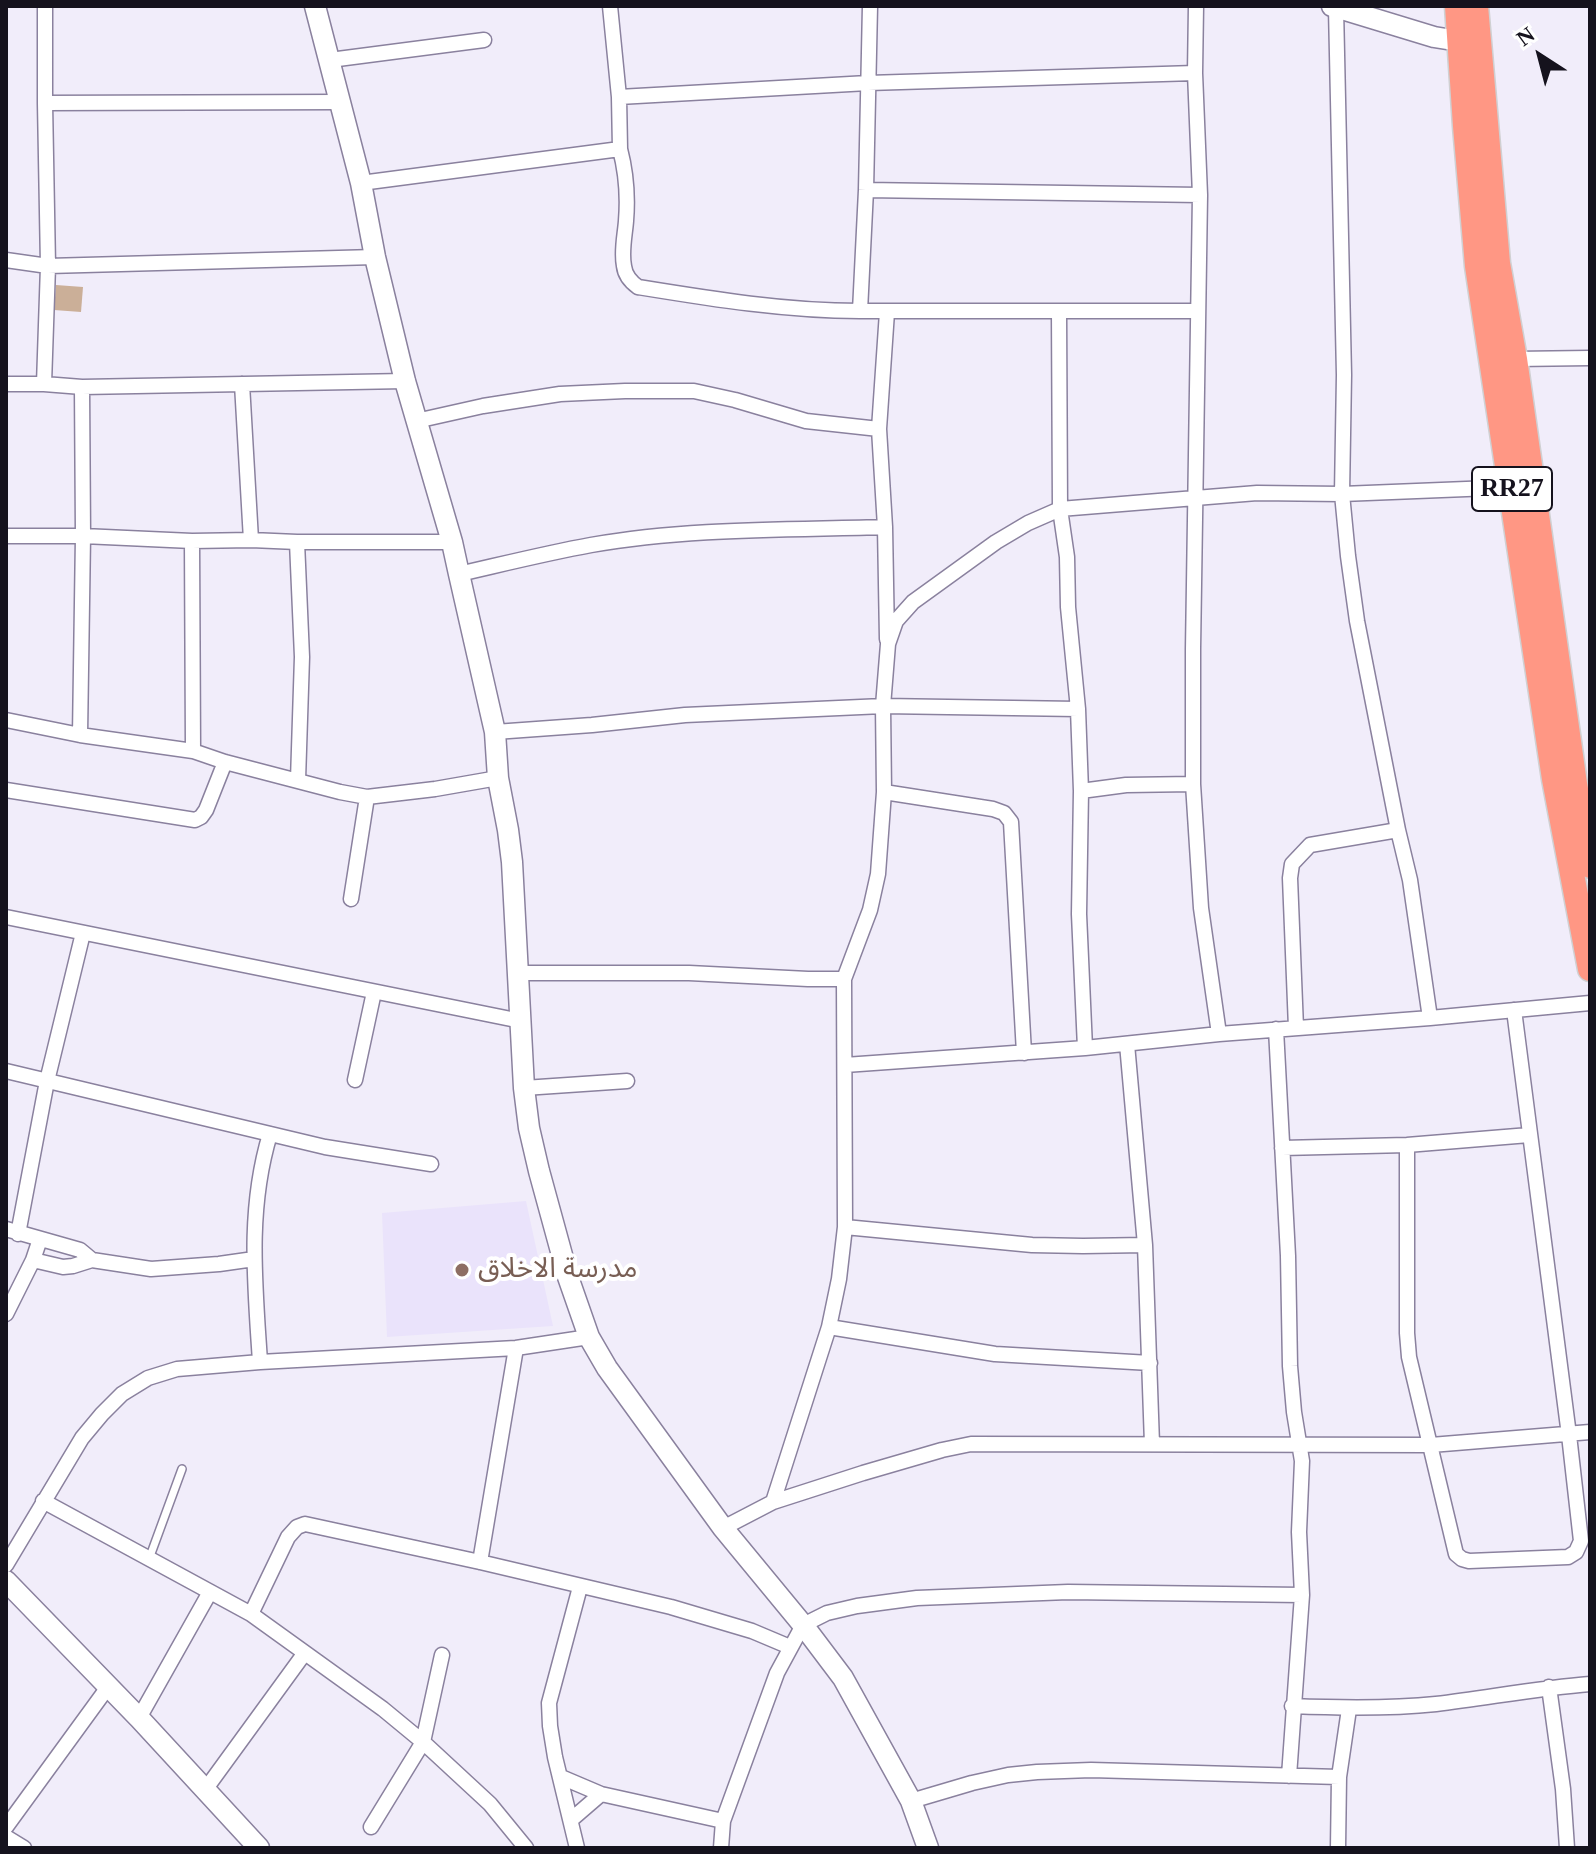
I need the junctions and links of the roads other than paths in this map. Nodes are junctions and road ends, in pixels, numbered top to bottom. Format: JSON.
{"nodes":[{"id":1,"x":45,"y":6,"type":"edge"},
{"id":2,"x":315,"y":6,"type":"edge"},
{"id":3,"x":610,"y":6,"type":"edge"},
{"id":4,"x":870,"y":6,"type":"edge"},
{"id":5,"x":1196,"y":6,"type":"edge"},
{"id":6,"x":1457,"y":6,"type":"edge"},
{"id":7,"x":1476,"y":6,"type":"edge"},
{"id":8,"x":1334,"y":7,"type":"edge"},
{"id":9,"x":484,"y":40,"type":"dead end"},
{"id":10,"x":1469,"y":41,"type":"junction"},
{"id":11,"x":330,"y":60,"type":"junction"},
{"id":12,"x":1195,"y":73,"type":"junction"},
{"id":13,"x":868,"y":83,"type":"junction"},
{"id":14,"x":619,"y":97,"type":"junction"},
{"id":15,"x":340,"y":102,"type":"junction"},
{"id":16,"x":45,"y":103,"type":"junction"},
{"id":17,"x":620,"y":149,"type":"junction"},
{"id":18,"x":361,"y":183,"type":"junction"},
{"id":19,"x":866,"y":190,"type":"junction"},
{"id":20,"x":1200,"y":195,"type":"junction"},
{"id":21,"x":375,"y":257,"type":"junction"},
{"id":22,"x":6,"y":260,"type":"edge"},
{"id":23,"x":48,"y":266,"type":"junction"},
{"id":24,"x":860,"y":311,"type":"junction"},
{"id":25,"x":1059,"y":311,"type":"junction"},
{"id":26,"x":1198,"y":311,"type":"junction"},
{"id":27,"x":887,"y":312,"type":"junction"},
{"id":28,"x":1590,"y":358,"type":"edge"},
{"id":29,"x":1515,"y":359,"type":"junction"},
{"id":30,"x":405,"y":381,"type":"junction"},
{"id":31,"x":6,"y":384,"type":"edge"},
{"id":32,"x":44,"y":384,"type":"junction"},
{"id":33,"x":242,"y":384,"type":"junction"},
{"id":34,"x":82,"y":387,"type":"junction"},
{"id":35,"x":416,"y":421,"type":"junction"},
{"id":36,"x":879,"y":429,"type":"junction"},
{"id":37,"x":1522,"y":488,"type":"junction"},
{"id":38,"x":1342,"y":494,"type":"junction"},
{"id":39,"x":1197,"y":498,"type":"junction"},
{"id":40,"x":1060,"y":509,"type":"junction"},
{"id":41,"x":885,"y":527,"type":"junction"},
{"id":42,"x":6,"y":536,"type":"edge"},
{"id":43,"x":83,"y":536,"type":"junction"},
{"id":44,"x":251,"y":540,"type":"junction"},
{"id":45,"x":192,"y":541,"type":"junction"},
{"id":46,"x":297,"y":542,"type":"junction"},
{"id":47,"x":452,"y":542,"type":"junction"},
{"id":48,"x":459,"y":574,"type":"junction"},
{"id":49,"x":888,"y":644,"type":"junction"},
{"id":50,"x":883,"y":706,"type":"junction"},
{"id":51,"x":1078,"y":709,"type":"junction"},
{"id":52,"x":6,"y":720,"type":"edge"},
{"id":53,"x":495,"y":732,"type":"junction"},
{"id":54,"x":80,"y":735,"type":"junction"},
{"id":55,"x":193,"y":751,"type":"junction"},
{"id":56,"x":225,"y":762,"type":"junction"},
{"id":57,"x":498,"y":778,"type":"junction"},
{"id":58,"x":298,"y":780,"type":"junction"},
{"id":59,"x":1193,"y":784,"type":"junction"},
{"id":60,"x":1582,"y":784,"type":"edge"},
{"id":61,"x":6,"y":790,"type":"edge"},
{"id":62,"x":1081,"y":791,"type":"junction"},
{"id":63,"x":884,"y":792,"type":"junction"},
{"id":64,"x":367,"y":797,"type":"junction"},
{"id":65,"x":1398,"y":830,"type":"junction"},
{"id":66,"x":1590,"y":866,"type":"edge"},
{"id":67,"x":351,"y":899,"type":"dead end"},
{"id":68,"x":6,"y":917,"type":"edge"},
{"id":69,"x":83,"y":933,"type":"junction"},
{"id":70,"x":1590,"y":969,"type":"edge"},
{"id":71,"x":518,"y":973,"type":"junction"},
{"id":72,"x":844,"y":979,"type":"junction"},
{"id":73,"x":374,"y":992,"type":"junction"},
{"id":74,"x":1590,"y":1003,"type":"edge"},
{"id":75,"x":1514,"y":1010,"type":"junction"},
{"id":76,"x":1430,"y":1018,"type":"junction"},
{"id":77,"x":521,"y":1021,"type":"junction"},
{"id":78,"x":1296,"y":1028,"type":"junction"},
{"id":79,"x":1276,"y":1029,"type":"junction"},
{"id":80,"x":1219,"y":1034,"type":"junction"},
{"id":81,"x":1127,"y":1044,"type":"junction"},
{"id":82,"x":1085,"y":1048,"type":"junction"},
{"id":83,"x":1024,"y":1053,"type":"junction"},
{"id":84,"x":845,"y":1065,"type":"junction"},
{"id":85,"x":6,"y":1071,"type":"edge"},
{"id":86,"x":355,"y":1080,"type":"dead end"},
{"id":87,"x":47,"y":1081,"type":"junction"},
{"id":88,"x":627,"y":1081,"type":"dead end"},
{"id":89,"x":524,"y":1088,"type":"junction"},
{"id":90,"x":270,"y":1134,"type":"junction"},
{"id":91,"x":1529,"y":1135,"type":"junction"},
{"id":92,"x":1407,"y":1145,"type":"junction"},
{"id":93,"x":1282,"y":1148,"type":"junction"},
{"id":94,"x":431,"y":1164,"type":"dead end"},
{"id":95,"x":845,"y":1227,"type":"junction"},
{"id":96,"x":12,"y":1231,"type":"edge"},
{"id":97,"x":40,"y":1239,"type":"junction"},
{"id":98,"x":1145,"y":1245,"type":"junction"},
{"id":99,"x":254,"y":1259,"type":"junction"},
{"id":100,"x":33,"y":1260,"type":"junction"},
{"id":101,"x":92,"y":1260,"type":"junction"},
{"id":102,"x":6,"y":1314,"type":"edge"},
{"id":103,"x":829,"y":1327,"type":"junction"},
{"id":104,"x":589,"y":1337,"type":"junction"},
{"id":105,"x":516,"y":1348,"type":"junction"},
{"id":106,"x":260,"y":1362,"type":"junction"},
{"id":107,"x":1150,"y":1363,"type":"junction"},
{"id":108,"x":1590,"y":1432,"type":"edge"},
{"id":109,"x":1569,"y":1435,"type":"junction"},
{"id":110,"x":1152,"y":1444,"type":"junction"},
{"id":111,"x":1300,"y":1445,"type":"junction"},
{"id":112,"x":1431,"y":1445,"type":"junction"},
{"id":113,"x":182,"y":1469,"type":"dead end"},
{"id":114,"x":43,"y":1501,"type":"junction"},
{"id":115,"x":773,"y":1502,"type":"junction"},
{"id":116,"x":723,"y":1528,"type":"junction"},
{"id":117,"x":149,"y":1559,"type":"junction"},
{"id":118,"x":480,"y":1562,"type":"junction"},
{"id":119,"x":6,"y":1565,"type":"edge"},
{"id":120,"x":6,"y":1581,"type":"edge"},
{"id":121,"x":580,"y":1587,"type":"junction"},
{"id":122,"x":210,"y":1592,"type":"junction"},
{"id":123,"x":1302,"y":1595,"type":"junction"},
{"id":124,"x":251,"y":1614,"type":"junction"},
{"id":125,"x":803,"y":1625,"type":"junction"},
{"id":126,"x":790,"y":1647,"type":"junction"},
{"id":127,"x":304,"y":1654,"type":"junction"},
{"id":128,"x":442,"y":1655,"type":"dead end"},
{"id":129,"x":1590,"y":1684,"type":"edge"},
{"id":130,"x":108,"y":1687,"type":"junction"},
{"id":131,"x":1549,"y":1687,"type":"junction"},
{"id":132,"x":1292,"y":1706,"type":"junction"},
{"id":133,"x":1349,"y":1709,"type":"junction"},
{"id":134,"x":139,"y":1718,"type":"junction"},
{"id":135,"x":423,"y":1742,"type":"junction"},
{"id":136,"x":1289,"y":1776,"type":"junction"},
{"id":137,"x":561,"y":1777,"type":"junction"},
{"id":138,"x":1339,"y":1777,"type":"junction"},
{"id":139,"x":205,"y":1790,"type":"junction"},
{"id":140,"x":601,"y":1794,"type":"junction"},
{"id":141,"x":911,"y":1801,"type":"junction"},
{"id":142,"x":572,"y":1819,"type":"junction"},
{"id":143,"x":723,"y":1821,"type":"junction"},
{"id":144,"x":6,"y":1827,"type":"edge"},
{"id":145,"x":371,"y":1827,"type":"dead end"},
{"id":146,"x":6,"y":1837,"type":"edge"},
{"id":147,"x":575,"y":1847,"type":"edge"},
{"id":148,"x":24,"y":1848,"type":"edge"},
{"id":149,"x":259,"y":1848,"type":"edge"},
{"id":150,"x":526,"y":1848,"type":"edge"},
{"id":151,"x":721,"y":1848,"type":"edge"},
{"id":152,"x":928,"y":1848,"type":"edge"},
{"id":153,"x":1338,"y":1848,"type":"edge"},
{"id":154,"x":1567,"y":1848,"type":"edge"}],
"edges":[{"from":1,"to":16,"type":"street"},
{"from":2,"to":11,"type":"street"},
{"from":3,"to":14,"type":"street"},
{"from":4,"to":13,"type":"street"},
{"from":5,"to":12,"type":"street"},
{"from":6,"to":10,"type":"highway","number":"RR27"},
{"from":7,"to":10,"type":"highway","number":"RR27"},
{"from":8,"to":10,"type":"street"},
{"from":8,"to":38,"type":"street"},
{"from":9,"to":11,"type":"street"},
{"from":10,"to":29,"type":"highway","number":"RR27"},
{"from":10,"to":37,"type":"highway","number":"RR27"},
{"from":11,"to":15,"type":"street"},
{"from":12,"to":13,"type":"street"},
{"from":12,"to":20,"type":"street"},
{"from":13,"to":14,"type":"street"},
{"from":13,"to":19,"type":"street"},
{"from":14,"to":17,"type":"street"},
{"from":15,"to":16,"type":"street"},
{"from":15,"to":18,"type":"street"},
{"from":16,"to":23,"type":"street"},
{"from":17,"to":18,"type":"street"},
{"from":17,"to":24,"type":"street"},
{"from":18,"to":21,"type":"street"},
{"from":19,"to":20,"type":"street"},
{"from":19,"to":24,"type":"street"},
{"from":20,"to":26,"type":"street"},
{"from":21,"to":23,"type":"street"},
{"from":21,"to":30,"type":"street"},
{"from":22,"to":23,"type":"street"},
{"from":23,"to":32,"type":"street"},
{"from":24,"to":27,"type":"street"},
{"from":25,"to":26,"type":"street"},
{"from":25,"to":27,"type":"street"},
{"from":25,"to":40,"type":"street"},
{"from":26,"to":39,"type":"street"},
{"from":27,"to":36,"type":"street"},
{"from":28,"to":29,"type":"street"},
{"from":29,"to":37,"type":"highway","number":"RR27"},
{"from":30,"to":33,"type":"street"},
{"from":30,"to":35,"type":"street"},
{"from":31,"to":32,"type":"street"},
{"from":32,"to":34,"type":"street"},
{"from":33,"to":34,"type":"street"},
{"from":33,"to":44,"type":"street"},
{"from":34,"to":43,"type":"street"},
{"from":35,"to":36,"type":"street"},
{"from":35,"to":47,"type":"street"},
{"from":36,"to":41,"type":"street"},
{"from":37,"to":38,"type":"street"},
{"from":37,"to":60,"type":"highway","number":"RR27"},
{"from":37,"to":70,"type":"highway","number":"RR27"},
{"from":38,"to":39,"type":"street"},
{"from":38,"to":65,"type":"street"},
{"from":39,"to":40,"type":"street"},
{"from":39,"to":59,"type":"street"},
{"from":40,"to":49,"type":"street"},
{"from":40,"to":51,"type":"street"},
{"from":41,"to":48,"type":"street"},
{"from":41,"to":49,"type":"street"},
{"from":42,"to":43,"type":"street"},
{"from":43,"to":45,"type":"street"},
{"from":43,"to":54,"type":"street"},
{"from":44,"to":45,"type":"street"},
{"from":44,"to":46,"type":"street"},
{"from":45,"to":55,"type":"street"},
{"from":46,"to":47,"type":"street"},
{"from":46,"to":58,"type":"street"},
{"from":47,"to":48,"type":"street"},
{"from":48,"to":53,"type":"street"},
{"from":49,"to":50,"type":"street"},
{"from":50,"to":51,"type":"street"},
{"from":50,"to":53,"type":"street"},
{"from":50,"to":63,"type":"street"},
{"from":51,"to":62,"type":"street"},
{"from":52,"to":54,"type":"street"},
{"from":53,"to":57,"type":"street"},
{"from":54,"to":55,"type":"street"},
{"from":55,"to":56,"type":"street"},
{"from":56,"to":58,"type":"street"},
{"from":56,"to":61,"type":"street"},
{"from":57,"to":64,"type":"street"},
{"from":57,"to":71,"type":"street"},
{"from":58,"to":64,"type":"street"},
{"from":59,"to":62,"type":"street"},
{"from":59,"to":80,"type":"street"},
{"from":60,"to":66,"type":"highway","number":"RR27"},
{"from":62,"to":82,"type":"street"},
{"from":63,"to":72,"type":"street"},
{"from":63,"to":83,"type":"street"},
{"from":64,"to":67,"type":"street"},
{"from":65,"to":76,"type":"street"},
{"from":65,"to":78,"type":"street"},
{"from":68,"to":69,"type":"street"},
{"from":69,"to":73,"type":"street"},
{"from":69,"to":87,"type":"street"},
{"from":71,"to":72,"type":"street"},
{"from":71,"to":77,"type":"street"},
{"from":72,"to":84,"type":"street"},
{"from":73,"to":77,"type":"street"},
{"from":73,"to":86,"type":"street"},
{"from":74,"to":75,"type":"street"},
{"from":75,"to":76,"type":"street"},
{"from":75,"to":91,"type":"street"},
{"from":76,"to":78,"type":"street"},
{"from":77,"to":89,"type":"street"},
{"from":78,"to":79,"type":"street"},
{"from":79,"to":80,"type":"street"},
{"from":79,"to":93,"type":"street"},
{"from":80,"to":81,"type":"street"},
{"from":81,"to":82,"type":"street"},
{"from":81,"to":98,"type":"street"},
{"from":82,"to":83,"type":"street"},
{"from":83,"to":84,"type":"street"},
{"from":84,"to":95,"type":"street"},
{"from":85,"to":87,"type":"street"},
{"from":87,"to":90,"type":"street"},
{"from":87,"to":96,"type":"street"},
{"from":88,"to":89,"type":"street"},
{"from":89,"to":104,"type":"street"},
{"from":90,"to":94,"type":"street"},
{"from":90,"to":99,"type":"street"},
{"from":91,"to":92,"type":"street"},
{"from":91,"to":109,"type":"street"},
{"from":92,"to":93,"type":"street"},
{"from":92,"to":112,"type":"street"},
{"from":93,"to":111,"type":"street"},
{"from":95,"to":98,"type":"street"},
{"from":95,"to":103,"type":"street"},
{"from":96,"to":97,"type":"street"},
{"from":97,"to":100,"type":"street"},
{"from":97,"to":101,"type":"street"},
{"from":98,"to":107,"type":"street"},
{"from":99,"to":101,"type":"street"},
{"from":99,"to":106,"type":"street"},
{"from":100,"to":101,"type":"street"},
{"from":100,"to":102,"type":"street"},
{"from":103,"to":107,"type":"street"},
{"from":103,"to":115,"type":"street"},
{"from":104,"to":105,"type":"street"},
{"from":104,"to":116,"type":"street"},
{"from":105,"to":106,"type":"street"},
{"from":105,"to":118,"type":"street"},
{"from":106,"to":114,"type":"street"},
{"from":107,"to":110,"type":"street"},
{"from":108,"to":109,"type":"street"},
{"from":109,"to":112,"type":"street"},
{"from":109,"to":112,"type":"street"},
{"from":110,"to":111,"type":"street"},
{"from":110,"to":115,"type":"street"},
{"from":111,"to":112,"type":"street"},
{"from":111,"to":123,"type":"street"},
{"from":113,"to":117,"type":"lane"},
{"from":114,"to":117,"type":"street"},
{"from":114,"to":119,"type":"street"},
{"from":115,"to":116,"type":"street"},
{"from":116,"to":125,"type":"street"},
{"from":117,"to":122,"type":"street"},
{"from":118,"to":121,"type":"street"},
{"from":118,"to":124,"type":"street"},
{"from":120,"to":130,"type":"street"},
{"from":121,"to":126,"type":"street"},
{"from":121,"to":137,"type":"street"},
{"from":122,"to":124,"type":"street"},
{"from":122,"to":134,"type":"street"},
{"from":123,"to":125,"type":"street"},
{"from":123,"to":132,"type":"street"},
{"from":124,"to":127,"type":"street"},
{"from":125,"to":126,"type":"street"},
{"from":125,"to":141,"type":"street"},
{"from":126,"to":143,"type":"street"},
{"from":127,"to":135,"type":"street"},
{"from":127,"to":139,"type":"street"},
{"from":128,"to":135,"type":"street"},
{"from":129,"to":131,"type":"street"},
{"from":130,"to":134,"type":"street"},
{"from":130,"to":144,"type":"street"},
{"from":131,"to":133,"type":"street"},
{"from":131,"to":154,"type":"street"},
{"from":132,"to":133,"type":"street"},
{"from":132,"to":136,"type":"street"},
{"from":133,"to":138,"type":"street"},
{"from":134,"to":139,"type":"street"},
{"from":135,"to":145,"type":"street"},
{"from":135,"to":150,"type":"street"},
{"from":136,"to":138,"type":"street"},
{"from":136,"to":141,"type":"street"},
{"from":137,"to":140,"type":"street"},
{"from":137,"to":142,"type":"street"},
{"from":138,"to":153,"type":"street"},
{"from":139,"to":149,"type":"street"},
{"from":140,"to":142,"type":"street"},
{"from":140,"to":143,"type":"street"},
{"from":141,"to":152,"type":"street"},
{"from":142,"to":147,"type":"street"},
{"from":143,"to":151,"type":"street"},
{"from":146,"to":148,"type":"street"}]}
